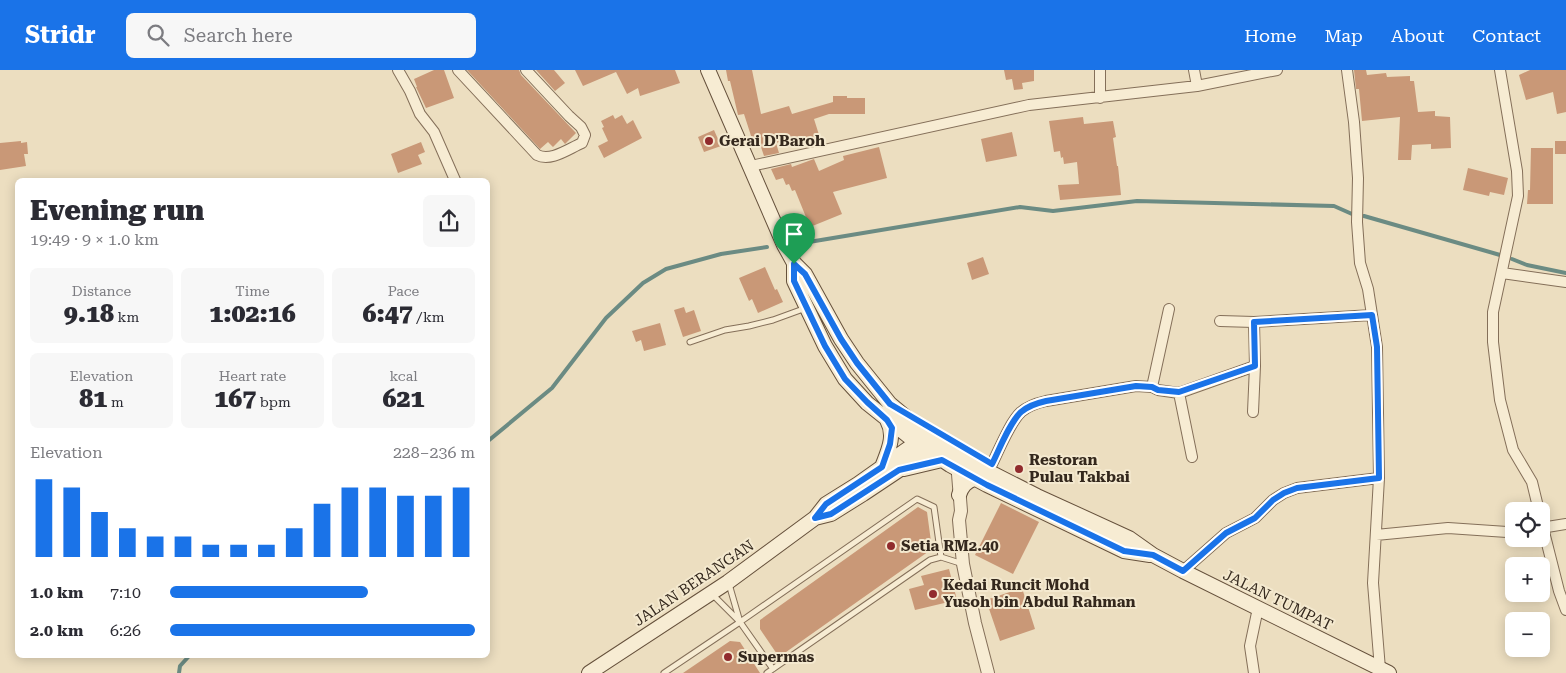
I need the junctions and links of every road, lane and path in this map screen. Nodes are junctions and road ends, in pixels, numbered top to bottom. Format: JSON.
{"nodes":[{"id":1,"x":398,"y":70,"type":"edge"},
{"id":2,"x":458,"y":70,"type":"edge"},
{"id":3,"x":526,"y":70,"type":"edge"},
{"id":4,"x":708,"y":70,"type":"edge"},
{"id":5,"x":1100,"y":70,"type":"edge"},
{"id":6,"x":1194,"y":70,"type":"edge"},
{"id":7,"x":1277,"y":70,"type":"edge"},
{"id":8,"x":1347,"y":70,"type":"edge"},
{"id":9,"x":1500,"y":70,"type":"edge"},
{"id":10,"x":1197,"y":86,"type":"junction"},
{"id":11,"x":1100,"y":98,"type":"junction"},
{"id":12,"x":751,"y":166,"type":"junction"},
{"id":13,"x":455,"y":178,"type":"edge"},
{"id":14,"x":794,"y":264,"type":"junction"},
{"id":15,"x":1502,"y":273,"type":"junction"},
{"id":16,"x":1566,"y":282,"type":"edge"},
{"id":17,"x":806,"y":308,"type":"junction"},
{"id":18,"x":1169,"y":309,"type":"dead end"},
{"id":19,"x":1372,"y":315,"type":"junction"},
{"id":20,"x":1220,"y":321,"type":"dead end"},
{"id":21,"x":1254,"y":322,"type":"junction"},
{"id":22,"x":690,"y":342,"type":"dead end"},
{"id":23,"x":1255,"y":366,"type":"junction"},
{"id":24,"x":1152,"y":387,"type":"junction"},
{"id":25,"x":1179,"y":392,"type":"junction"},
{"id":26,"x":890,"y":404,"type":"junction"},
{"id":27,"x":1253,"y":412,"type":"dead end"},
{"id":28,"x":887,"y":420,"type":"junction"},
{"id":29,"x":926,"y":442,"type":"junction"},
{"id":30,"x":1192,"y":457,"type":"dead end"},
{"id":31,"x":953,"y":460,"type":"junction"},
{"id":32,"x":992,"y":464,"type":"junction"},
{"id":33,"x":882,"y":467,"type":"junction"},
{"id":34,"x":899,"y":470,"type":"junction"},
{"id":35,"x":1379,"y":478,"type":"junction"},
{"id":36,"x":974,"y":479,"type":"junction"},
{"id":37,"x":959,"y":495,"type":"junction"},
{"id":38,"x":1037,"y":496,"type":"junction"},
{"id":39,"x":1537,"y":502,"type":"edge"},
{"id":40,"x":815,"y":518,"type":"junction"},
{"id":41,"x":959,"y":520,"type":"junction"},
{"id":42,"x":1566,"y":524,"type":"edge"},
{"id":43,"x":1550,"y":525,"type":"edge"},
{"id":44,"x":1505,"y":532,"type":"edge"},
{"id":45,"x":1376,"y":535,"type":"junction"},
{"id":46,"x":1547,"y":547,"type":"edge"},
{"id":47,"x":1153,"y":555,"type":"junction"},
{"id":48,"x":941,"y":557,"type":"junction"},
{"id":49,"x":963,"y":564,"type":"junction"},
{"id":50,"x":1183,"y":571,"type":"junction"},
{"id":51,"x":728,"y":582,"type":"junction"},
{"id":52,"x":711,"y":593,"type":"junction"},
{"id":53,"x":1258,"y":608,"type":"junction"},
{"id":54,"x":1566,"y":610,"type":"edge"},
{"id":55,"x":740,"y":622,"type":"junction"},
{"id":56,"x":773,"y":669,"type":"junction"},
{"id":57,"x":1385,"y":671,"type":"edge"},
{"id":58,"x":589,"y":673,"type":"edge"},
{"id":59,"x":664,"y":673,"type":"edge"},
{"id":60,"x":767,"y":673,"type":"edge"},
{"id":61,"x":988,"y":673,"type":"edge"},
{"id":62,"x":1254,"y":673,"type":"edge"}],
"edges":[{"from":1,"to":13,"type":"street"},
{"from":2,"to":3,"type":"street"},
{"from":4,"to":12,"type":"main road","name":"JALAN TUMPAT"},
{"from":5,"to":11,"type":"street"},
{"from":6,"to":10,"type":"street"},
{"from":7,"to":10,"type":"street"},
{"from":8,"to":19,"type":"street"},
{"from":9,"to":15,"type":"street"},
{"from":10,"to":11,"type":"street"},
{"from":11,"to":12,"type":"street"},
{"from":12,"to":14,"type":"main road","name":"JALAN TUMPAT"},
{"from":14,"to":17,"type":"main road","name":"JALAN TUMPAT"},
{"from":14,"to":26,"type":"main road","name":"JALAN TUMPAT"},
{"from":15,"to":16,"type":"street"},
{"from":15,"to":39,"type":"street"},
{"from":17,"to":22,"type":"lane"},
{"from":17,"to":28,"type":"main road","name":"JALAN TUMPAT"},
{"from":18,"to":24,"type":"street"},
{"from":19,"to":21,"type":"street"},
{"from":19,"to":35,"type":"street"},
{"from":20,"to":21,"type":"street"},
{"from":21,"to":23,"type":"street"},
{"from":23,"to":25,"type":"street"},
{"from":23,"to":27,"type":"street"},
{"from":24,"to":25,"type":"street"},
{"from":24,"to":32,"type":"street"},
{"from":25,"to":30,"type":"street"},
{"from":26,"to":29,"type":"main road","name":"JALAN TUMPAT"},
{"from":26,"to":32,"type":"main road"},
{"from":28,"to":29,"type":"main road","name":"JALAN TUMPAT"},
{"from":28,"to":33,"type":"main road"},
{"from":29,"to":31,"type":"main road","name":"JALAN TUMPAT"},
{"from":29,"to":33,"type":"main road","name":"JALAN BERANGAN"},
{"from":29,"to":34,"type":"main road","name":"JALAN BERANGAN"},
{"from":31,"to":34,"type":"main road"},
{"from":31,"to":36,"type":"main road","name":"JALAN TUMPAT"},
{"from":31,"to":37,"type":"street"},
{"from":31,"to":38,"type":"main road","name":"JALAN TUMPAT"},
{"from":31,"to":41,"type":"street"},
{"from":32,"to":38,"type":"main road"},
{"from":33,"to":40,"type":"main road","name":"JALAN BERANGAN"},
{"from":34,"to":40,"type":"main road","name":"JALAN BERANGAN"},
{"from":35,"to":45,"type":"street"},
{"from":35,"to":50,"type":"street"},
{"from":36,"to":37,"type":"main road"},
{"from":36,"to":47,"type":"main road","name":"JALAN TUMPAT"},
{"from":37,"to":41,"type":"street"},
{"from":38,"to":47,"type":"main road","name":"JALAN TUMPAT"},
{"from":40,"to":51,"type":"main road","name":"JALAN BERANGAN"},
{"from":41,"to":49,"type":"street"},
{"from":42,"to":43,"type":"street"},
{"from":44,"to":45,"type":"street"},
{"from":45,"to":57,"type":"street"},
{"from":46,"to":54,"type":"street"},
{"from":47,"to":50,"type":"main road","name":"JALAN TUMPAT"},
{"from":48,"to":49,"type":"lane"},
{"from":48,"to":55,"type":"lane"},
{"from":48,"to":56,"type":"lane"},
{"from":49,"to":61,"type":"street"},
{"from":50,"to":53,"type":"main road","name":"JALAN TUMPAT"},
{"from":51,"to":52,"type":"main road","name":"JALAN BERANGAN"},
{"from":51,"to":55,"type":"lane"},
{"from":52,"to":55,"type":"lane"},
{"from":52,"to":58,"type":"main road","name":"JALAN BERANGAN"},
{"from":53,"to":57,"type":"main road","name":"JALAN TUMPAT"},
{"from":53,"to":62,"type":"street"},
{"from":55,"to":56,"type":"lane"},
{"from":55,"to":59,"type":"lane"},
{"from":56,"to":60,"type":"lane"}]}
